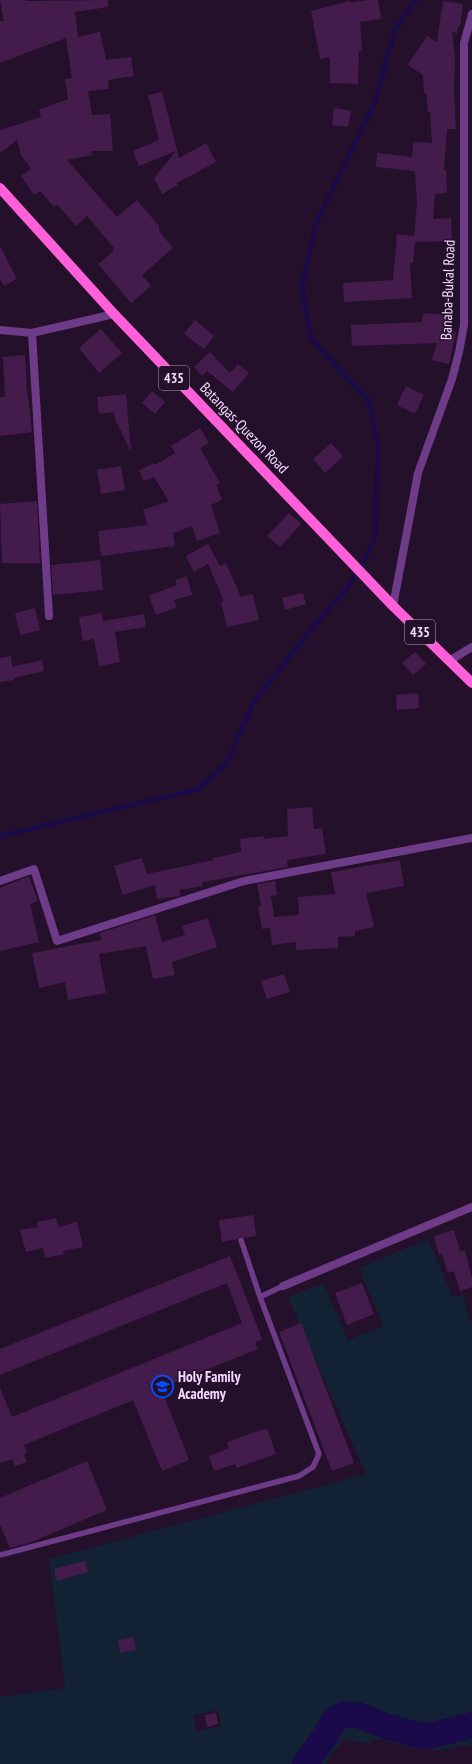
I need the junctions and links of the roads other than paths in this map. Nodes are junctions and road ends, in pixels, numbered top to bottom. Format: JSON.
{"nodes":[{"id":1,"x":472,"y":14,"type":"edge"},
{"id":2,"x":0,"y":188,"type":"edge"},
{"id":3,"x":114,"y":314,"type":"junction"},
{"id":4,"x":0,"y":330,"type":"edge"},
{"id":5,"x":32,"y":334,"type":"junction"},
{"id":6,"x":393,"y":606,"type":"junction"},
{"id":7,"x":49,"y":616,"type":"dead end"},
{"id":8,"x":472,"y":647,"type":"edge"},
{"id":9,"x":449,"y":661,"type":"junction"},
{"id":10,"x":472,"y":683,"type":"edge"},
{"id":11,"x":472,"y":838,"type":"edge"},
{"id":12,"x":0,"y":881,"type":"edge"},
{"id":13,"x":472,"y":1207,"type":"edge"},
{"id":14,"x":241,"y":1240,"type":"dead end"},
{"id":15,"x":283,"y":1286,"type":"joint"},
{"id":16,"x":260,"y":1297,"type":"junction"},
{"id":17,"x":0,"y":1555,"type":"edge"}],
"edges":[{"from":1,"to":6,"type":"street","name":"Banaba-Bukal Road"},
{"from":2,"to":3,"type":"main road","name":"Batangas-Quezon Road","number":"435"},
{"from":3,"to":5,"type":"street"},
{"from":3,"to":6,"type":"main road","name":"Batangas-Quezon Road","number":"435"},
{"from":4,"to":5,"type":"street"},
{"from":5,"to":7,"type":"street"},
{"from":6,"to":9,"type":"main road","name":"Batangas-Quezon Road","number":"435"},
{"from":8,"to":9,"type":"street"},
{"from":9,"to":10,"type":"main road","name":"Batangas-Quezon Road","number":"435"},
{"from":11,"to":12,"type":"street"},
{"from":13,"to":15,"type":"street"},
{"from":14,"to":16,"type":"lane"},
{"from":15,"to":16,"type":"lane"},
{"from":16,"to":17,"type":"lane"}]}
